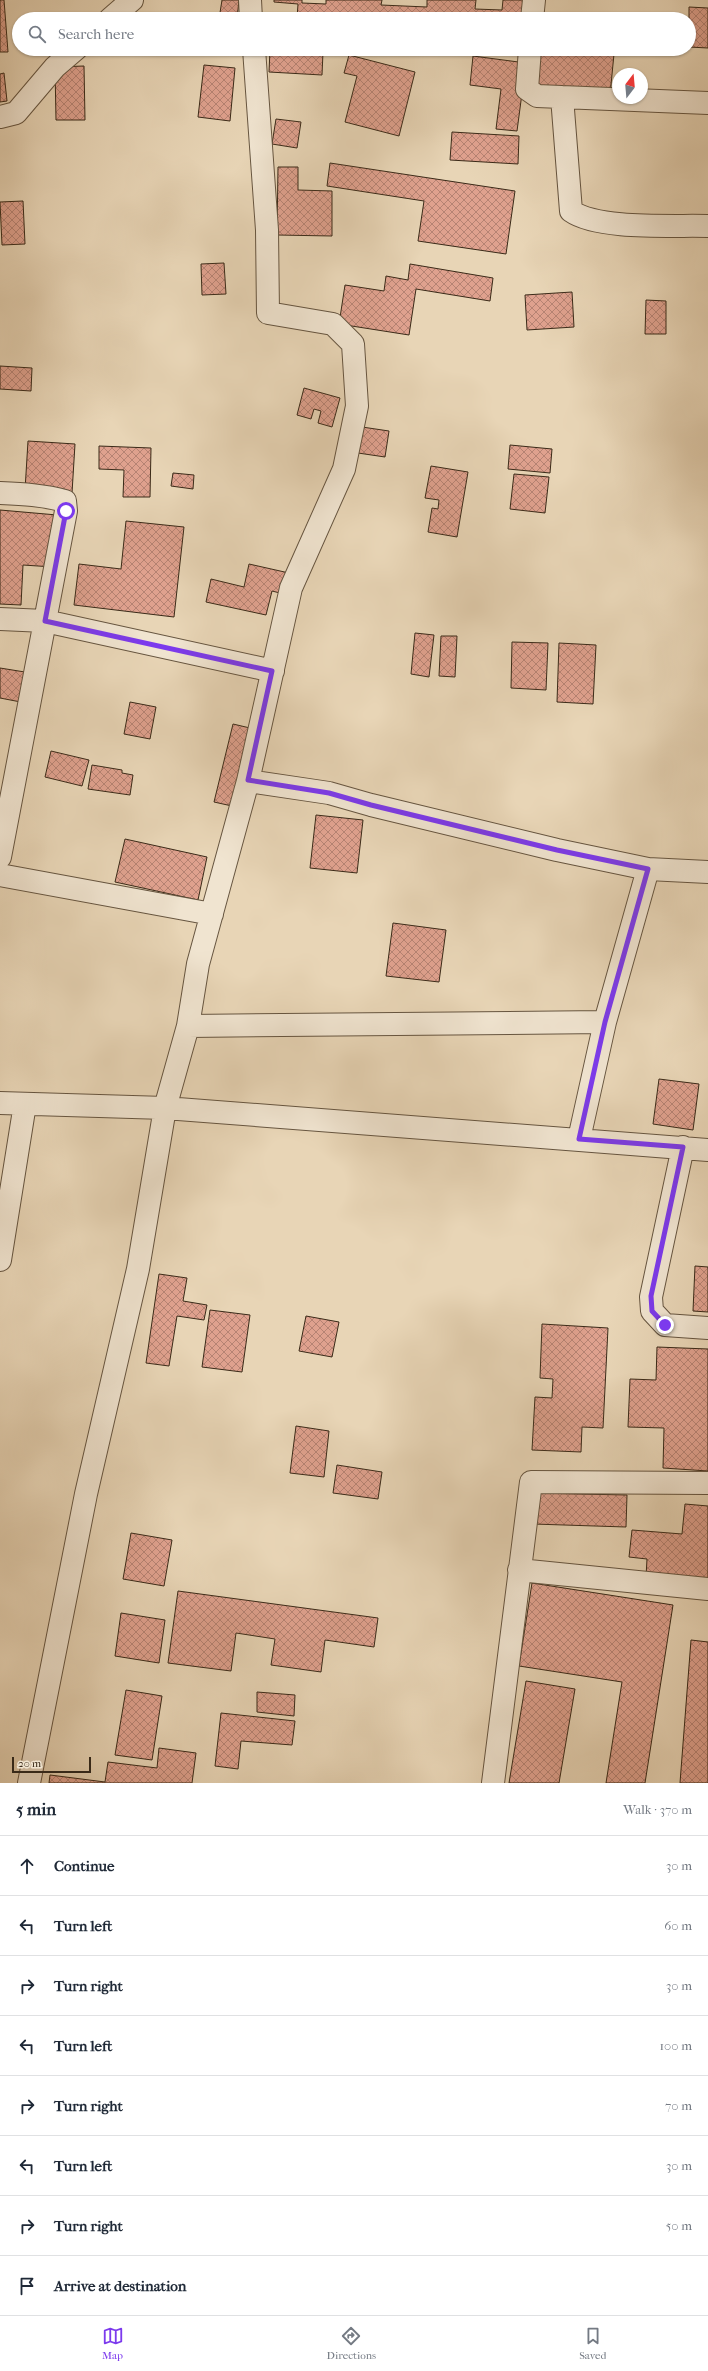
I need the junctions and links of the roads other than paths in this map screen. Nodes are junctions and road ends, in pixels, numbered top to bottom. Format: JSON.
{"nodes":[{"id":1,"x":132,"y":0,"type":"edge"},
{"id":2,"x":250,"y":0,"type":"edge"},
{"id":3,"x":534,"y":0,"type":"edge"},
{"id":4,"x":118,"y":12,"type":"edge"},
{"id":5,"x":251,"y":12,"type":"edge"},
{"id":6,"x":533,"y":12,"type":"edge"},
{"id":7,"x":68,"y":56,"type":"edge"},
{"id":8,"x":255,"y":56,"type":"edge"},
{"id":9,"x":529,"y":56,"type":"edge"},
{"id":10,"x":562,"y":96,"type":"junction"},
{"id":11,"x":708,"y":103,"type":"edge"},
{"id":12,"x":0,"y":117,"type":"edge"},
{"id":13,"x":708,"y":226,"type":"edge"},
{"id":14,"x":0,"y":493,"type":"edge"},
{"id":15,"x":0,"y":619,"type":"edge"},
{"id":16,"x":45,"y":621,"type":"junction"},
{"id":17,"x":272,"y":671,"type":"junction"},
{"id":18,"x":248,"y":780,"type":"junction"},
{"id":19,"x":0,"y":857,"type":"edge"},
{"id":20,"x":648,"y":869,"type":"junction"},
{"id":21,"x":708,"y":872,"type":"edge"},
{"id":22,"x":0,"y":875,"type":"edge"},
{"id":23,"x":212,"y":914,"type":"junction"},
{"id":24,"x":605,"y":1022,"type":"junction"},
{"id":25,"x":188,"y":1026,"type":"junction"},
{"id":26,"x":0,"y":1103,"type":"edge"},
{"id":27,"x":25,"y":1104,"type":"junction"},
{"id":28,"x":165,"y":1108,"type":"junction"},
{"id":29,"x":579,"y":1139,"type":"junction"},
{"id":30,"x":683,"y":1147,"type":"junction"},
{"id":31,"x":708,"y":1150,"type":"edge"},
{"id":32,"x":0,"y":1260,"type":"edge"},
{"id":33,"x":708,"y":1328,"type":"edge"},
{"id":34,"x":708,"y":1483,"type":"edge"},
{"id":35,"x":519,"y":1570,"type":"junction"},
{"id":36,"x":708,"y":1590,"type":"edge"},
{"id":37,"x":29,"y":1783,"type":"edge"},
{"id":38,"x":493,"y":1783,"type":"edge"}],
"edges":[{"from":1,"to":4,"type":"street"},
{"from":2,"to":5,"type":"street"},
{"from":3,"to":6,"type":"street"},
{"from":7,"to":12,"type":"street"},
{"from":8,"to":17,"type":"street"},
{"from":9,"to":10,"type":"street"},
{"from":10,"to":11,"type":"street"},
{"from":10,"to":13,"type":"street"},
{"from":14,"to":16,"type":"street"},
{"from":15,"to":16,"type":"street"},
{"from":16,"to":17,"type":"street"},
{"from":16,"to":19,"type":"street"},
{"from":17,"to":18,"type":"street"},
{"from":18,"to":20,"type":"street"},
{"from":18,"to":23,"type":"street"},
{"from":20,"to":21,"type":"street"},
{"from":20,"to":24,"type":"street"},
{"from":22,"to":23,"type":"street"},
{"from":23,"to":25,"type":"street"},
{"from":24,"to":25,"type":"street"},
{"from":24,"to":29,"type":"street"},
{"from":25,"to":28,"type":"street"},
{"from":26,"to":27,"type":"street"},
{"from":27,"to":28,"type":"street"},
{"from":27,"to":32,"type":"street"},
{"from":28,"to":29,"type":"street"},
{"from":28,"to":37,"type":"street"},
{"from":29,"to":30,"type":"street"},
{"from":30,"to":31,"type":"street"},
{"from":30,"to":33,"type":"street"},
{"from":34,"to":35,"type":"street"},
{"from":35,"to":36,"type":"street"},
{"from":35,"to":38,"type":"street"}]}
